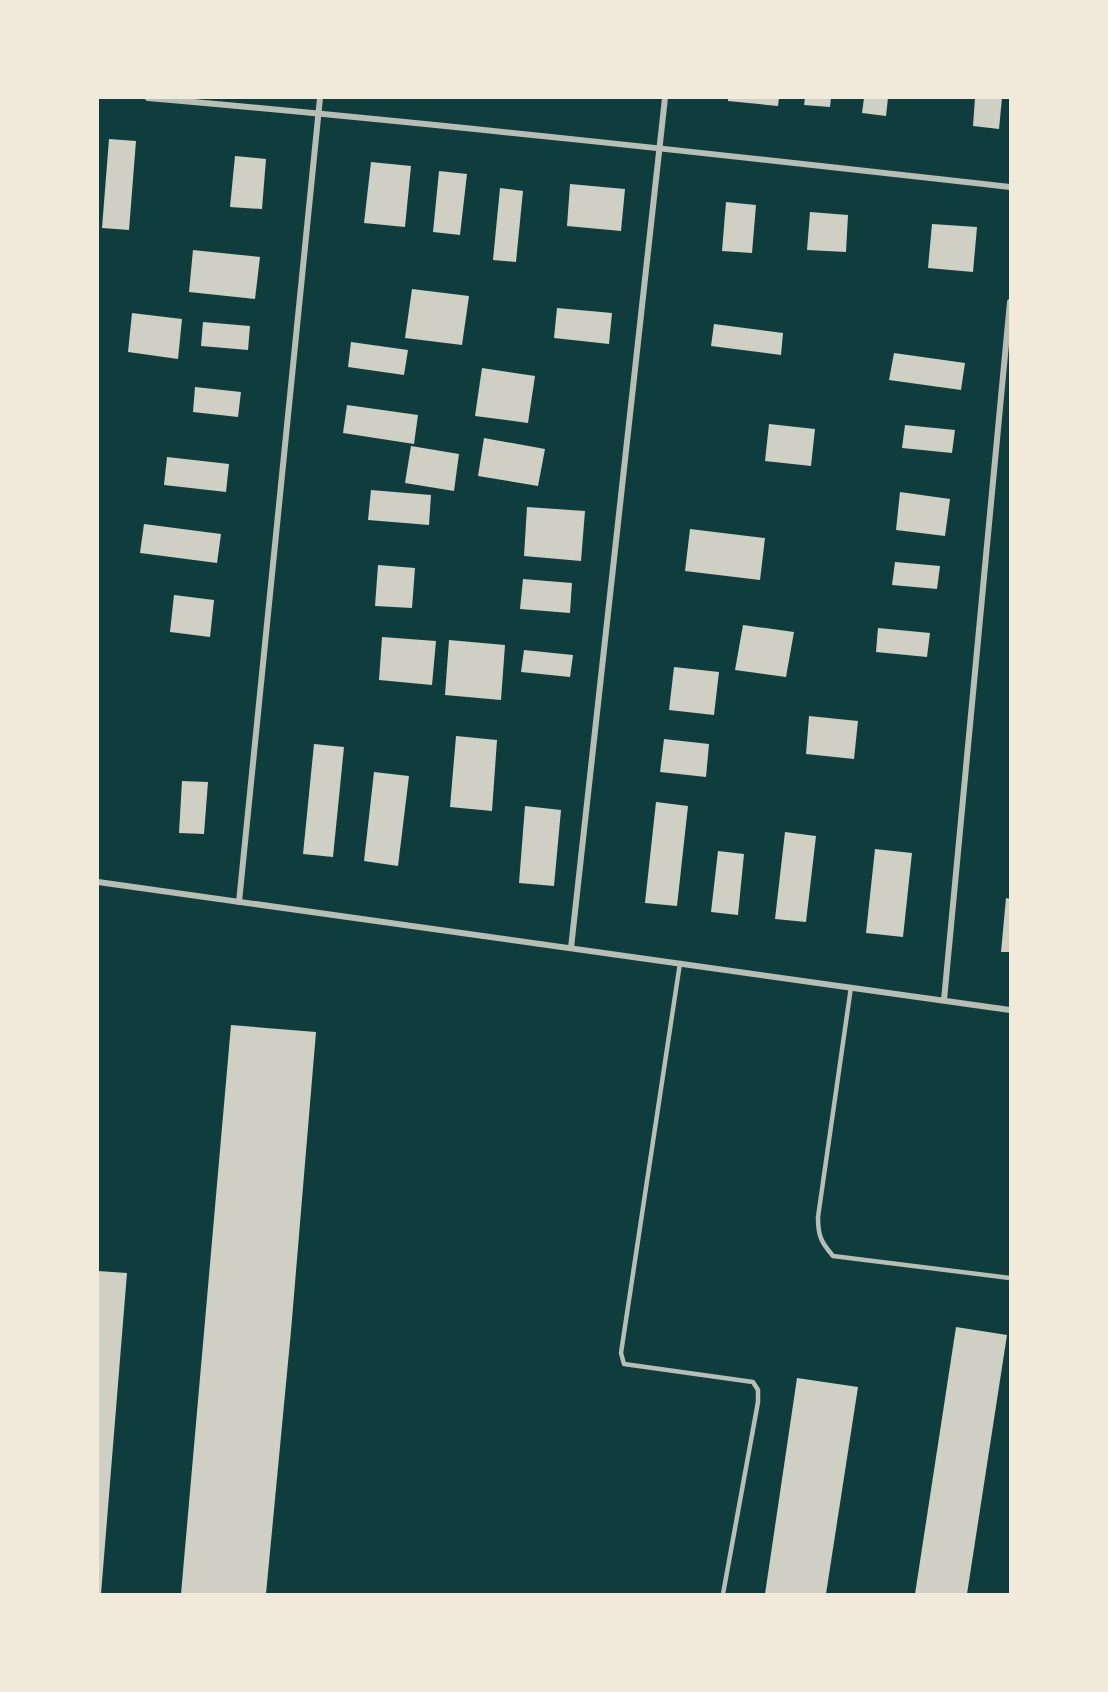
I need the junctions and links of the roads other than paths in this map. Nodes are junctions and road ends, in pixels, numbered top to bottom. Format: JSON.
{"nodes":[{"id":1,"x":148,"y":98,"type":"edge"},
{"id":2,"x":320,"y":98,"type":"edge"},
{"id":3,"x":665,"y":98,"type":"edge"},
{"id":4,"x":318,"y":112,"type":"junction"},
{"id":5,"x":660,"y":147,"type":"junction"},
{"id":6,"x":1011,"y":187,"type":"edge"},
{"id":7,"x":1011,"y":302,"type":"edge"},
{"id":8,"x":98,"y":882,"type":"edge"},
{"id":9,"x":239,"y":902,"type":"junction"},
{"id":10,"x":571,"y":948,"type":"junction"},
{"id":11,"x":680,"y":963,"type":"junction"},
{"id":12,"x":851,"y":987,"type":"junction"},
{"id":13,"x":944,"y":1000,"type":"junction"},
{"id":14,"x":1011,"y":1010,"type":"edge"},
{"id":15,"x":1011,"y":1278,"type":"edge"},
{"id":16,"x":723,"y":1594,"type":"edge"}],
"edges":[{"from":1,"to":4,"type":"street"},
{"from":2,"to":4,"type":"street"},
{"from":3,"to":5,"type":"street"},
{"from":4,"to":5,"type":"street"},
{"from":4,"to":9,"type":"street"},
{"from":5,"to":6,"type":"street"},
{"from":5,"to":10,"type":"street"},
{"from":7,"to":13,"type":"street"},
{"from":8,"to":9,"type":"street"},
{"from":9,"to":10,"type":"street"},
{"from":10,"to":11,"type":"street"},
{"from":11,"to":12,"type":"street"},
{"from":11,"to":16,"type":"lane"},
{"from":12,"to":13,"type":"street"},
{"from":12,"to":15,"type":"lane"},
{"from":13,"to":14,"type":"street"}]}
